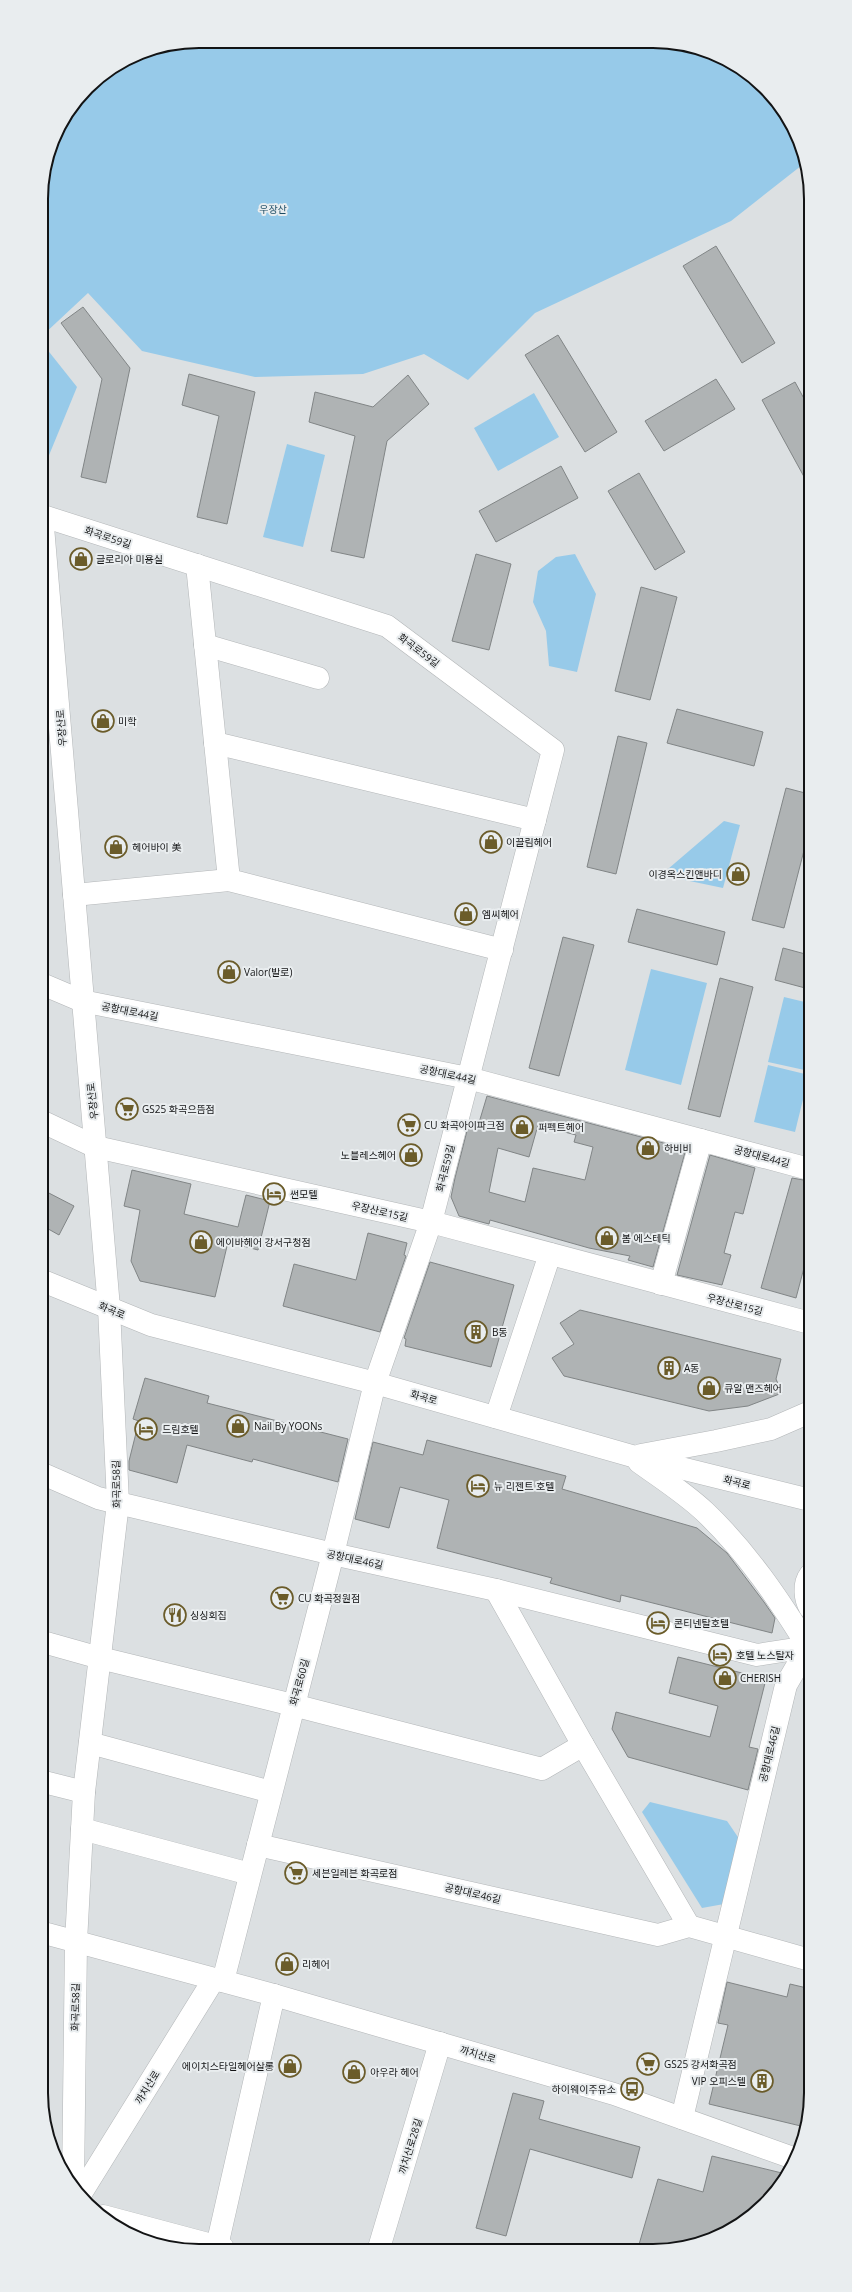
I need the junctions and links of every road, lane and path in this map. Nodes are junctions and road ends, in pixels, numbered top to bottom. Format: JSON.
{"nodes":[{"id":1,"x":48,"y":518,"type":"edge"},
{"id":2,"x":196,"y":565,"type":"junction"},
{"id":3,"x":48,"y":587,"type":"edge"},
{"id":4,"x":205,"y":645,"type":"junction"},
{"id":5,"x":318,"y":678,"type":"dead end"},
{"id":6,"x":215,"y":742,"type":"junction"},
{"id":7,"x":535,"y":820,"type":"junction"},
{"id":8,"x":229,"y":880,"type":"junction"},
{"id":9,"x":74,"y":895,"type":"junction"},
{"id":10,"x":502,"y":950,"type":"junction"},
{"id":11,"x":48,"y":987,"type":"edge"},
{"id":12,"x":82,"y":1001,"type":"junction"},
{"id":13,"x":468,"y":1078,"type":"junction"},
{"id":14,"x":48,"y":1124,"type":"edge"},
{"id":15,"x":701,"y":1140,"type":"junction"},
{"id":16,"x":96,"y":1147,"type":"junction"},
{"id":17,"x":804,"y":1168,"type":"edge"},
{"id":18,"x":431,"y":1222,"type":"junction"},
{"id":19,"x":550,"y":1254,"type":"junction"},
{"id":20,"x":48,"y":1283,"type":"edge"},
{"id":21,"x":661,"y":1284,"type":"junction"},
{"id":22,"x":109,"y":1308,"type":"junction"},
{"id":23,"x":804,"y":1321,"type":"edge"},
{"id":24,"x":374,"y":1383,"type":"junction"},
{"id":25,"x":804,"y":1415,"type":"edge"},
{"id":26,"x":496,"y":1417,"type":"junction"},
{"id":27,"x":632,"y":1456,"type":"junction"},
{"id":28,"x":48,"y":1476,"type":"edge"},
{"id":29,"x":804,"y":1499,"type":"edge"},
{"id":30,"x":118,"y":1503,"type":"junction"},
{"id":31,"x":333,"y":1554,"type":"junction"},
{"id":32,"x":496,"y":1590,"type":"junction"},
{"id":33,"x":804,"y":1641,"type":"edge"},
{"id":34,"x":48,"y":1643,"type":"edge"},
{"id":35,"x":804,"y":1650,"type":"edge"},
{"id":36,"x":804,"y":1657,"type":"edge"},
{"id":37,"x":100,"y":1658,"type":"junction"},
{"id":38,"x":293,"y":1705,"type":"junction"},
{"id":39,"x":90,"y":1743,"type":"junction"},
{"id":40,"x":583,"y":1745,"type":"junction"},
{"id":41,"x":48,"y":1783,"type":"edge"},
{"id":42,"x":84,"y":1792,"type":"junction"},
{"id":43,"x":271,"y":1792,"type":"junction"},
{"id":44,"x":82,"y":1829,"type":"junction"},
{"id":45,"x":258,"y":1845,"type":"junction"},
{"id":46,"x":250,"y":1874,"type":"junction"},
{"id":47,"x":688,"y":1926,"type":"junction"},
{"id":48,"x":48,"y":1934,"type":"edge"},
{"id":49,"x":724,"y":1936,"type":"junction"},
{"id":50,"x":76,"y":1942,"type":"junction"},
{"id":51,"x":804,"y":1958,"type":"edge"},
{"id":52,"x":219,"y":1980,"type":"junction"},
{"id":53,"x":274,"y":1995,"type":"junction"},
{"id":54,"x":440,"y":2043,"type":"junction"},
{"id":55,"x":682,"y":2118,"type":"junction"},
{"id":56,"x":789,"y":2157,"type":"edge"},
{"id":57,"x":73,"y":2177,"type":"edge"},
{"id":58,"x":84,"y":2190,"type":"edge"},
{"id":59,"x":116,"y":2219,"type":"edge"},
{"id":60,"x":209,"y":2244,"type":"edge"},
{"id":61,"x":221,"y":2244,"type":"edge"},
{"id":62,"x":380,"y":2244,"type":"edge"}],
"edges":[{"from":1,"to":2,"type":"street","name":"화곡로59길"},
{"from":2,"to":4,"type":"street"},
{"from":2,"to":7,"type":"street","name":"화곡로59길"},
{"from":3,"to":9,"type":"street","name":"우장산로"},
{"from":4,"to":5,"type":"street"},
{"from":4,"to":6,"type":"street"},
{"from":6,"to":7,"type":"street"},
{"from":6,"to":8,"type":"street"},
{"from":7,"to":10,"type":"street","name":"화곡로59길"},
{"from":8,"to":9,"type":"street"},
{"from":8,"to":10,"type":"street"},
{"from":9,"to":12,"type":"street","name":"우장산로"},
{"from":10,"to":13,"type":"street","name":"화곡로59길"},
{"from":11,"to":12,"type":"street","name":"공항대로44길"},
{"from":12,"to":13,"type":"street","name":"공항대로44길"},
{"from":12,"to":16,"type":"street","name":"우장산로"},
{"from":13,"to":15,"type":"street","name":"공항대로44길"},
{"from":13,"to":18,"type":"street","name":"화곡로59길"},
{"from":14,"to":16,"type":"street","name":"우장산로15길"},
{"from":15,"to":17,"type":"street","name":"공항대로44길"},
{"from":15,"to":21,"type":"street"},
{"from":16,"to":18,"type":"street","name":"우장산로15길"},
{"from":16,"to":22,"type":"street","name":"우장산로"},
{"from":18,"to":19,"type":"street","name":"우장산로15길"},
{"from":18,"to":24,"type":"street","name":"화곡로59길"},
{"from":19,"to":21,"type":"street","name":"우장산로15길"},
{"from":19,"to":26,"type":"street"},
{"from":20,"to":22,"type":"street","name":"화곡로"},
{"from":21,"to":23,"type":"street","name":"우장산로15길"},
{"from":22,"to":24,"type":"street","name":"화곡로"},
{"from":22,"to":30,"type":"street","name":"화곡로58길"},
{"from":24,"to":26,"type":"street","name":"화곡로"},
{"from":24,"to":31,"type":"street","name":"화곡로60길"},
{"from":25,"to":27,"type":"street"},
{"from":26,"to":27,"type":"street","name":"화곡로"},
{"from":27,"to":29,"type":"street","name":"화곡로"},
{"from":27,"to":33,"type":"street"},
{"from":28,"to":30,"type":"street","name":"공항대로46길"},
{"from":30,"to":31,"type":"street","name":"공항대로46길"},
{"from":30,"to":37,"type":"street","name":"화곡로58길"},
{"from":31,"to":32,"type":"street","name":"공항대로46길"},
{"from":31,"to":38,"type":"street","name":"화곡로60길"},
{"from":32,"to":35,"type":"street"},
{"from":32,"to":40,"type":"street"},
{"from":34,"to":37,"type":"street"},
{"from":36,"to":49,"type":"street","name":"공항대로46길"},
{"from":37,"to":38,"type":"street"},
{"from":37,"to":39,"type":"street","name":"화곡로58길"},
{"from":38,"to":40,"type":"street"},
{"from":38,"to":43,"type":"street","name":"화곡로60길"},
{"from":39,"to":42,"type":"street","name":"화곡로58길"},
{"from":39,"to":43,"type":"street"},
{"from":40,"to":47,"type":"street"},
{"from":41,"to":42,"type":"street"},
{"from":42,"to":44,"type":"street","name":"화곡로58길"},
{"from":43,"to":45,"type":"street","name":"화곡로60길"},
{"from":44,"to":46,"type":"street"},
{"from":44,"to":50,"type":"street","name":"화곡로58길"},
{"from":45,"to":46,"type":"street","name":"화곡로60길"},
{"from":45,"to":47,"type":"street","name":"공항대로46길"},
{"from":46,"to":52,"type":"street","name":"화곡로60길"},
{"from":47,"to":49,"type":"street"},
{"from":48,"to":50,"type":"street","name":"까치산로"},
{"from":49,"to":51,"type":"street"},
{"from":49,"to":55,"type":"street"},
{"from":50,"to":52,"type":"street","name":"까치산로"},
{"from":50,"to":57,"type":"street","name":"화곡로58길"},
{"from":52,"to":53,"type":"street","name":"까치산로"},
{"from":52,"to":58,"type":"street","name":"까치산로"},
{"from":53,"to":54,"type":"street","name":"까치산로"},
{"from":53,"to":61,"type":"street"},
{"from":54,"to":55,"type":"street","name":"까치산로"},
{"from":54,"to":62,"type":"street","name":"까치산로28길"},
{"from":55,"to":56,"type":"street","name":"까치산로"},
{"from":59,"to":60,"type":"street"}]}
